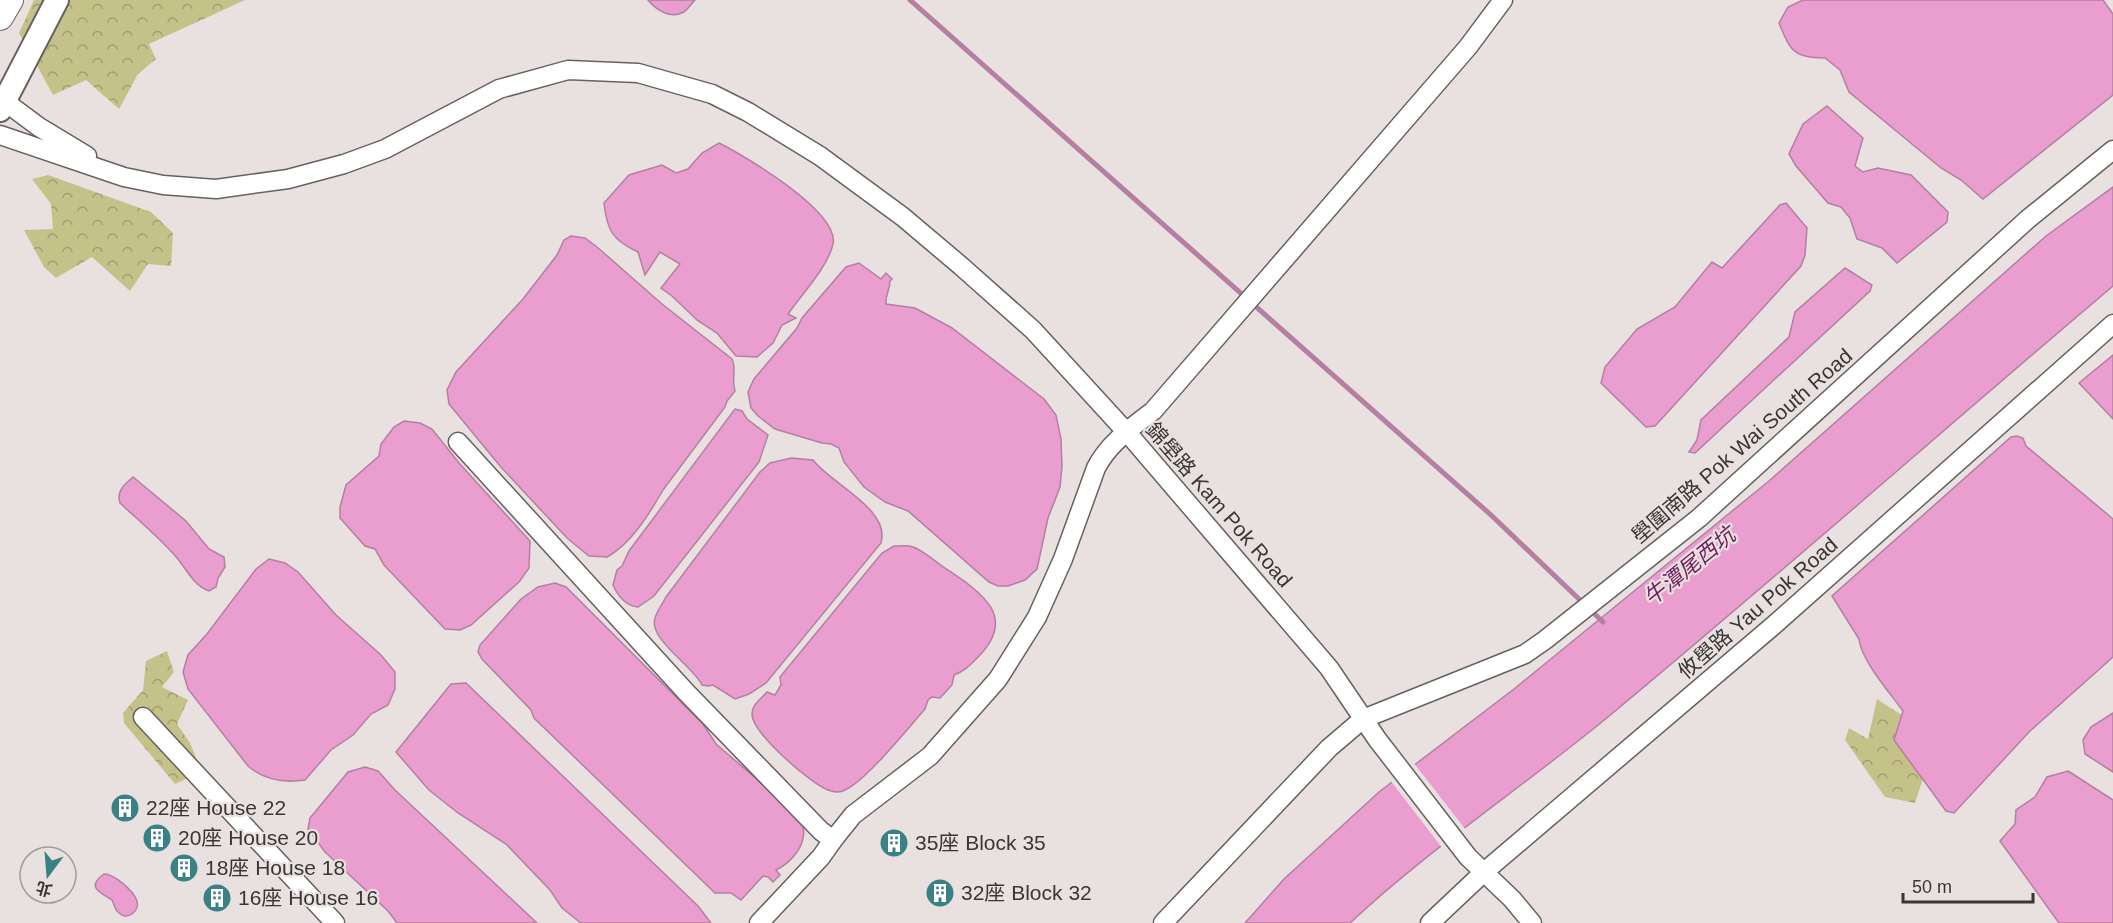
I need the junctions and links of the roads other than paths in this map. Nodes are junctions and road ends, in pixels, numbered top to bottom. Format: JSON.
{"nodes":[{"id":1,"x":10,"y":0,"type":"edge"},
{"id":2,"x":57,"y":0,"type":"edge"},
{"id":3,"x":1503,"y":0,"type":"edge"},
{"id":4,"x":0,"y":17,"type":"edge"},
{"id":5,"x":2,"y":105,"type":"edge"},
{"id":6,"x":0,"y":135,"type":"edge"},
{"id":7,"x":2113,"y":150,"type":"edge"},
{"id":8,"x":153,"y":183,"type":"junction"},
{"id":9,"x":2113,"y":324,"type":"edge"},
{"id":10,"x":1126,"y":432,"type":"junction"},
{"id":11,"x":458,"y":441,"type":"dead end"},
{"id":12,"x":143,"y":717,"type":"dead end"},
{"id":13,"x":1363,"y":719,"type":"junction"},
{"id":14,"x":833,"y":840,"type":"junction"},
{"id":15,"x":1484,"y":872,"type":"junction"},
{"id":16,"x":335,"y":923,"type":"edge"},
{"id":17,"x":759,"y":923,"type":"edge"},
{"id":18,"x":1163,"y":923,"type":"edge"},
{"id":19,"x":1430,"y":923,"type":"edge"},
{"id":20,"x":1532,"y":923,"type":"edge"}],
"edges":[{"from":1,"to":4,"type":"highway"},
{"from":2,"to":5,"type":"main road"},
{"from":3,"to":10,"type":"street","name":"錦壆路 Kam Pok Road"},
{"from":5,"to":8,"type":"street"},
{"from":6,"to":8,"type":"street"},
{"from":7,"to":13,"type":"street","name":"壆圍南路 Pok Wai South Road"},
{"from":8,"to":10,"type":"street"},
{"from":9,"to":15,"type":"street","name":"攸壆路 Yau Pok Road"},
{"from":10,"to":13,"type":"street","name":"錦壆路 Kam Pok Road"},
{"from":10,"to":14,"type":"street"},
{"from":11,"to":14,"type":"street"},
{"from":12,"to":16,"type":"street"},
{"from":13,"to":15,"type":"street","name":"錦壆路 Kam Pok Road"},
{"from":13,"to":18,"type":"street"},
{"from":14,"to":17,"type":"street"},
{"from":15,"to":19,"type":"street","name":"攸壆路 Yau Pok Road"},
{"from":15,"to":20,"type":"street","name":"錦壆路 Kam Pok Road"}]}
